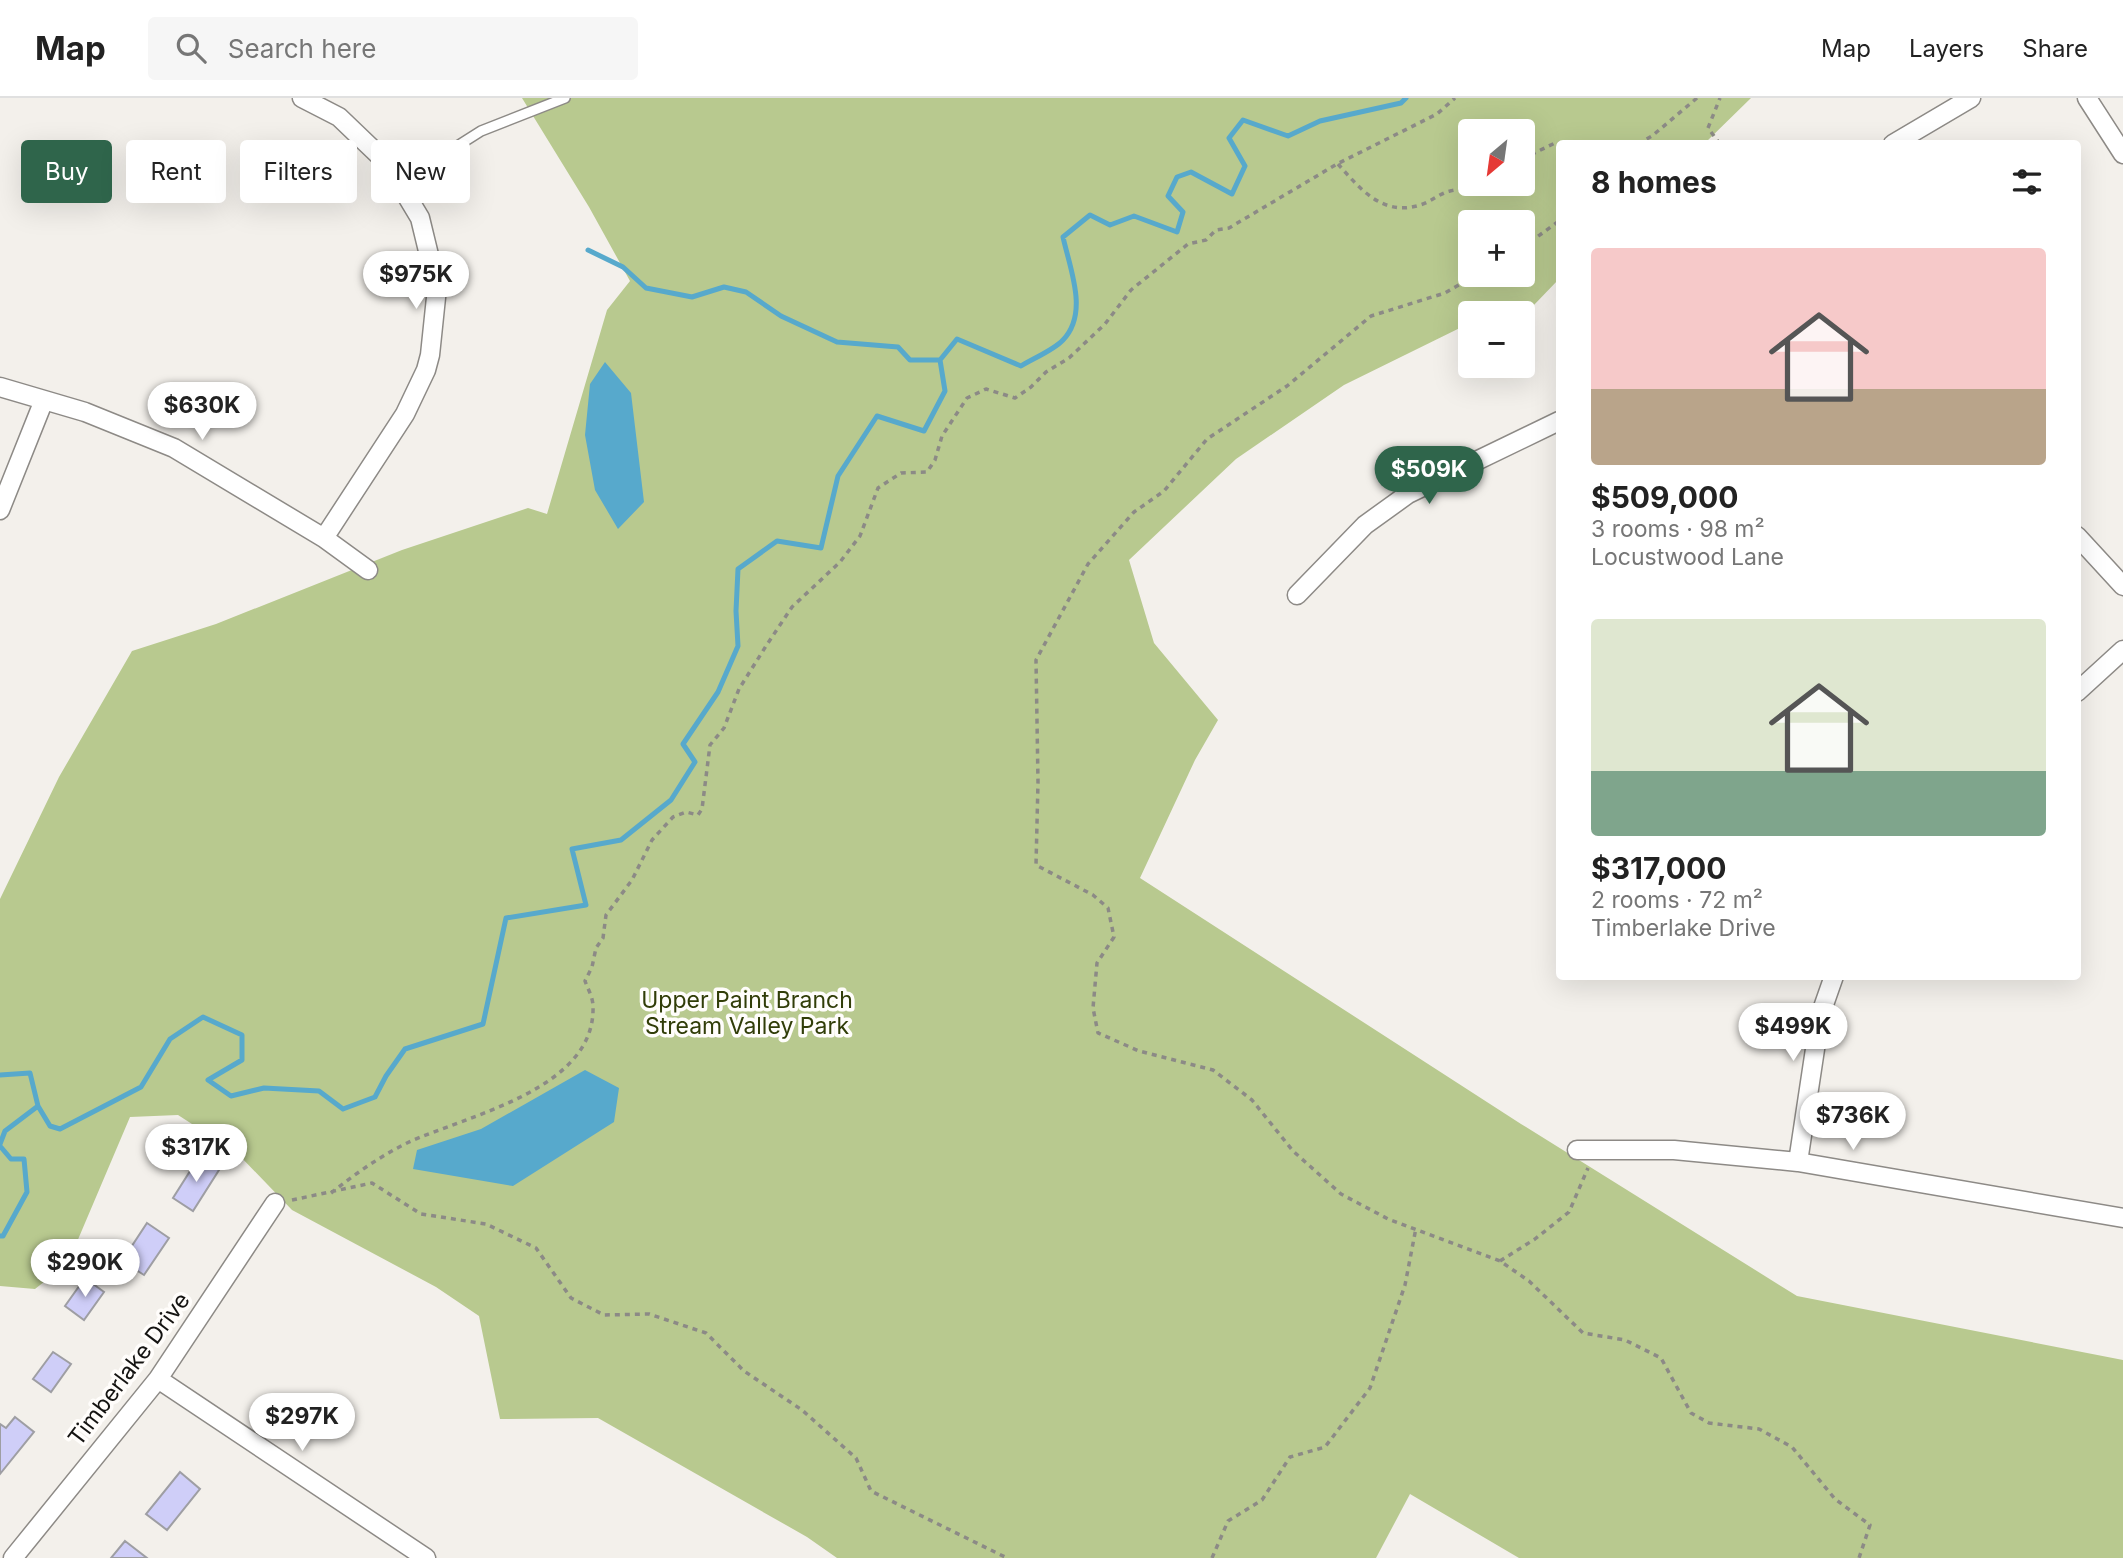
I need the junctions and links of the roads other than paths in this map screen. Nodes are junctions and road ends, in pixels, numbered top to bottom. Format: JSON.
{"nodes":[{"id":1,"x":302,"y":98,"type":"edge"},
{"id":2,"x":565,"y":98,"type":"edge"},
{"id":3,"x":1970,"y":98,"type":"edge"},
{"id":4,"x":2087,"y":98,"type":"edge"},
{"id":5,"x":1943,"y":104,"type":"edge"},
{"id":6,"x":467,"y":140,"type":"edge"},
{"id":7,"x":1898,"y":140,"type":"edge"},
{"id":8,"x":371,"y":148,"type":"edge"},
{"id":9,"x":2123,"y":154,"type":"edge"},
{"id":10,"x":412,"y":203,"type":"edge"},
{"id":11,"x":0,"y":387,"type":"edge"},
{"id":12,"x":44,"y":400,"type":"junction"},
{"id":13,"x":1556,"y":422,"type":"edge"},
{"id":14,"x":0,"y":510,"type":"edge"},
{"id":15,"x":324,"y":538,"type":"junction"},
{"id":16,"x":2081,"y":540,"type":"edge"},
{"id":17,"x":368,"y":570,"type":"dead end"},
{"id":18,"x":2123,"y":586,"type":"edge"},
{"id":19,"x":1297,"y":595,"type":"dead end"},
{"id":20,"x":2123,"y":650,"type":"edge"},
{"id":21,"x":2081,"y":687,"type":"edge"},
{"id":22,"x":1833,"y":980,"type":"edge"},
{"id":23,"x":1577,"y":1150,"type":"dead end"},
{"id":24,"x":1798,"y":1162,"type":"junction"},
{"id":25,"x":275,"y":1203,"type":"road end"},
{"id":26,"x":2123,"y":1218,"type":"edge"},
{"id":27,"x":158,"y":1379,"type":"junction"},
{"id":28,"x":13,"y":1558,"type":"edge"},
{"id":29,"x":426,"y":1558,"type":"edge"}],
"edges":[{"from":1,"to":8,"type":"street"},
{"from":2,"to":6,"type":"lane"},
{"from":3,"to":5,"type":"street"},
{"from":4,"to":9,"type":"street"},
{"from":5,"to":7,"type":"street"},
{"from":10,"to":15,"type":"street"},
{"from":11,"to":12,"type":"street"},
{"from":12,"to":14,"type":"street"},
{"from":12,"to":15,"type":"street"},
{"from":13,"to":19,"type":"street"},
{"from":15,"to":17,"type":"street"},
{"from":16,"to":18,"type":"street"},
{"from":20,"to":21,"type":"street"},
{"from":22,"to":24,"type":"street"},
{"from":23,"to":24,"type":"street"},
{"from":24,"to":26,"type":"street"},
{"from":25,"to":27,"type":"street","name":"Timberlake Drive"},
{"from":27,"to":28,"type":"street","name":"Timberlake Drive"},
{"from":27,"to":29,"type":"street"}]}
